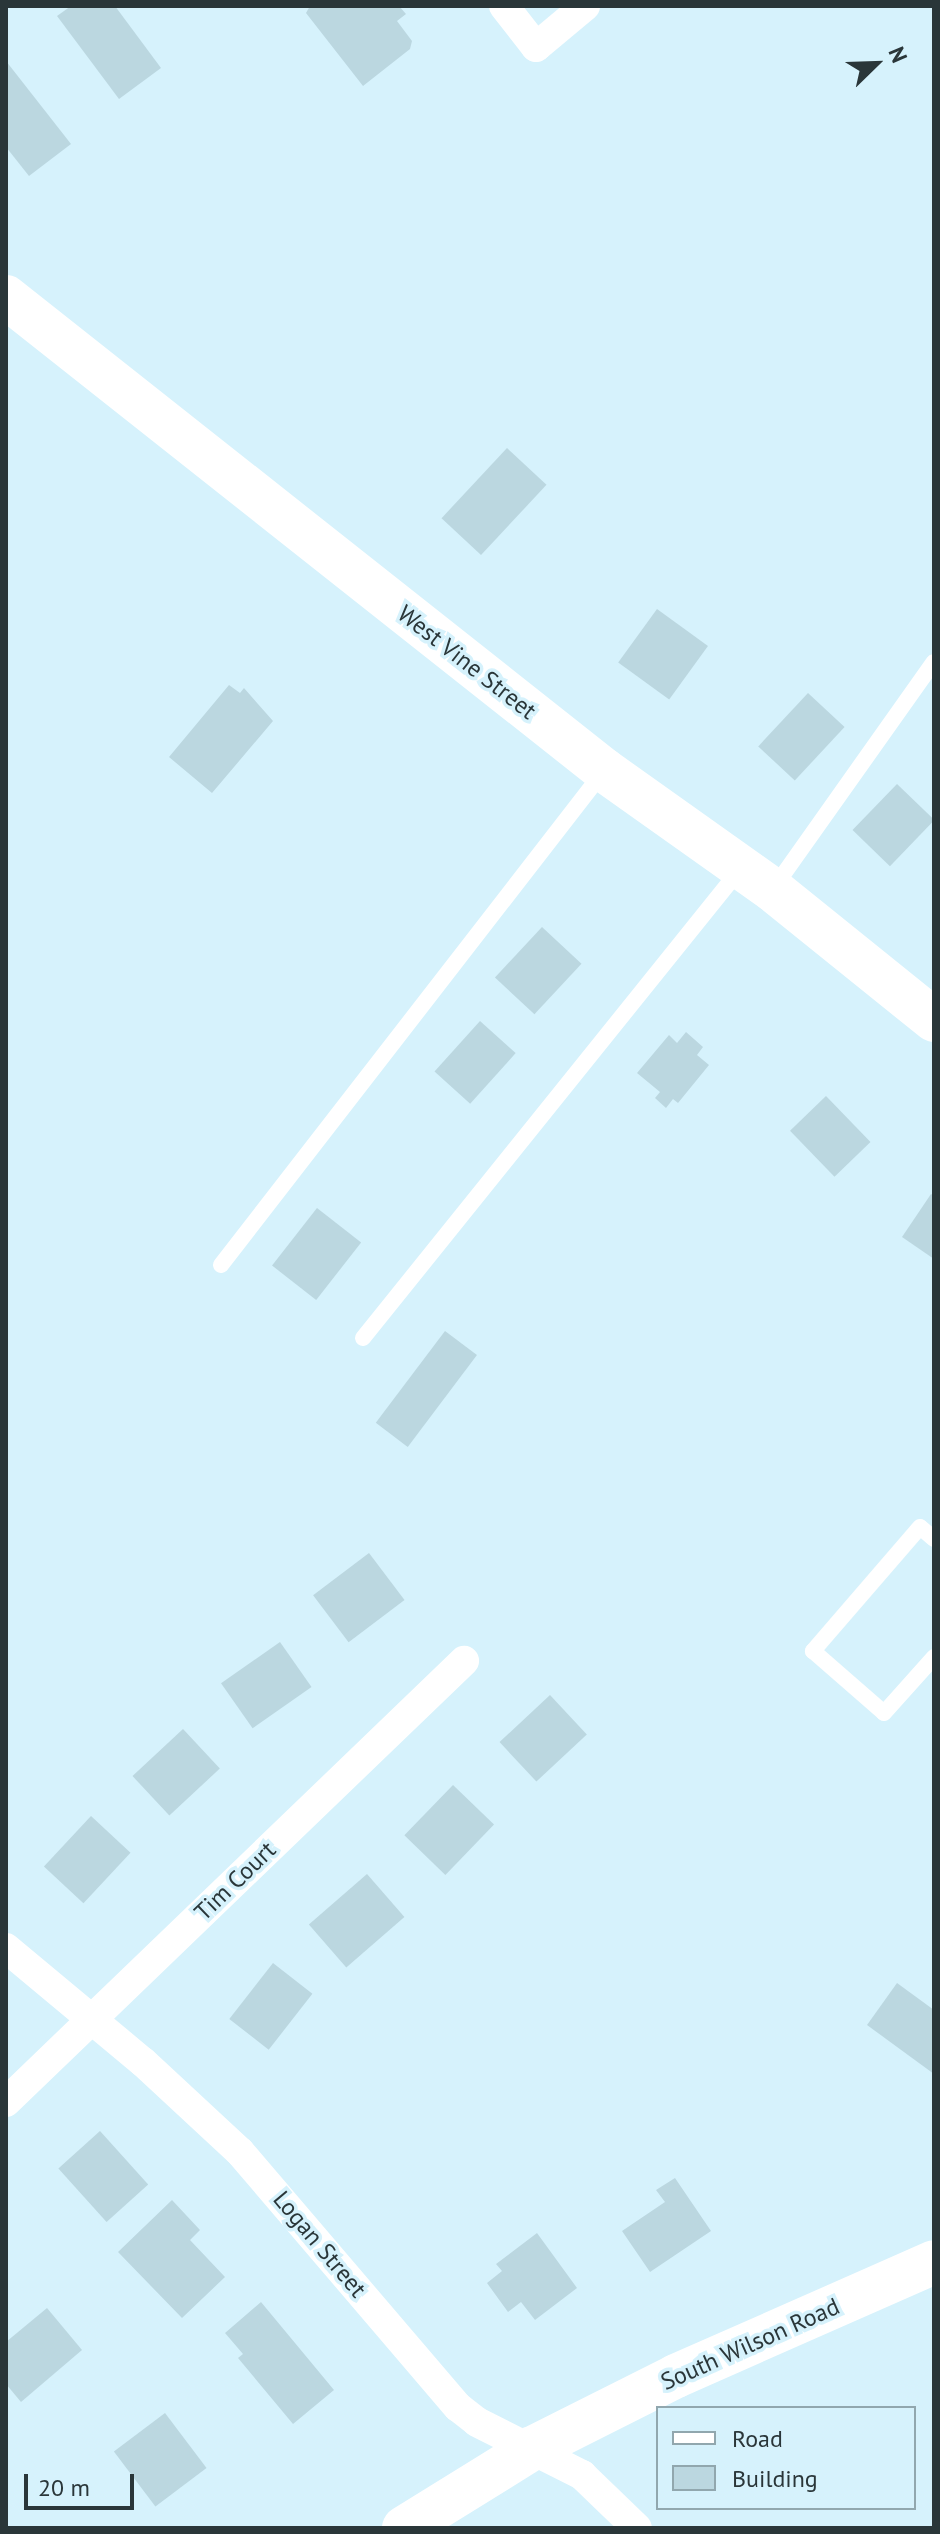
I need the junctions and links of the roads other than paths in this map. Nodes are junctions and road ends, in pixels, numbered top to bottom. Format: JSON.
{"nodes":[{"id":1,"x":504,"y":6,"type":"edge"},
{"id":2,"x":585,"y":6,"type":"edge"},
{"id":3,"x":6,"y":297,"type":"edge"},
{"id":4,"x":934,"y":662,"type":"edge"},
{"id":5,"x":604,"y":770,"type":"junction"},
{"id":6,"x":758,"y":879,"type":"junction"},
{"id":7,"x":934,"y":1020,"type":"edge"},
{"id":8,"x":221,"y":1265,"type":"dead end"},
{"id":9,"x":363,"y":1338,"type":"dead end"},
{"id":10,"x":934,"y":1539,"type":"edge"},
{"id":11,"x":934,"y":1657,"type":"edge"},
{"id":12,"x":464,"y":1661,"type":"dead end"},
{"id":13,"x":6,"y":1948,"type":"edge"},
{"id":14,"x":91,"y":2019,"type":"junction"},
{"id":15,"x":6,"y":2102,"type":"edge"},
{"id":16,"x":934,"y":2262,"type":"edge"},
{"id":17,"x":533,"y":2448,"type":"junction"},
{"id":18,"x":404,"y":2528,"type":"edge"},
{"id":19,"x":637,"y":2528,"type":"edge"}],
"edges":[{"from":1,"to":2,"type":"street"},
{"from":3,"to":5,"type":"main road","name":"West Vine Street"},
{"from":4,"to":6,"type":"lane"},
{"from":5,"to":6,"type":"main road","name":"West Vine Street"},
{"from":5,"to":8,"type":"lane"},
{"from":6,"to":7,"type":"main road","name":"West Vine Street"},
{"from":6,"to":9,"type":"lane"},
{"from":10,"to":11,"type":"lane"},
{"from":12,"to":14,"type":"street","name":"Tim Court"},
{"from":13,"to":14,"type":"street","name":"Logan Street"},
{"from":14,"to":15,"type":"street","name":"Tim Court"},
{"from":14,"to":17,"type":"street","name":"Logan Street"},
{"from":16,"to":17,"type":"main road","name":"South Wilson Road"},
{"from":17,"to":18,"type":"main road","name":"South Wilson Road"},
{"from":17,"to":19,"type":"street","name":"Logan Street"}]}
